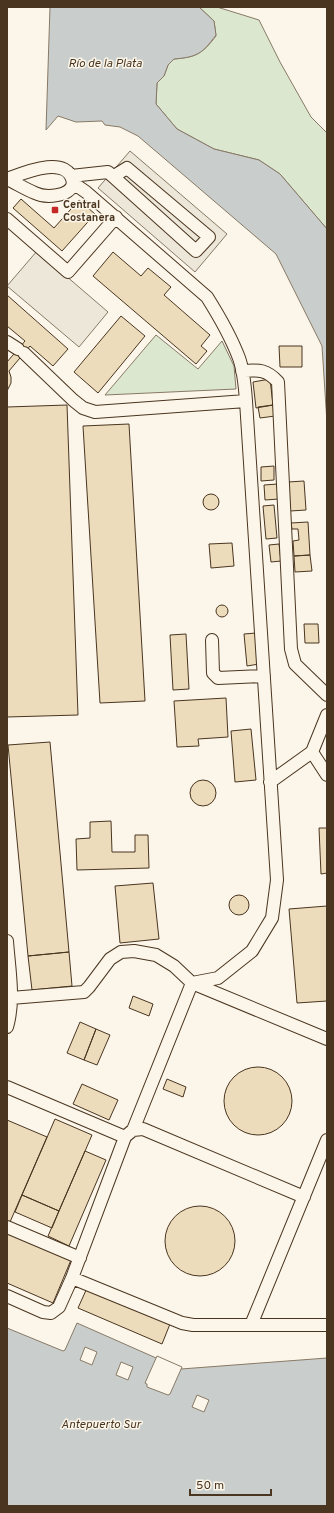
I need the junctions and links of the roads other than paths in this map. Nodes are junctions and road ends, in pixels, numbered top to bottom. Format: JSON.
{"nodes":[{"id":1,"x":114,"y":176,"type":"junction"},
{"id":2,"x":7,"y":179,"type":"edge"},
{"id":3,"x":72,"y":180,"type":"junction"},
{"id":4,"x":116,"y":217,"type":"junction"},
{"id":5,"x":7,"y":219,"type":"edge"},
{"id":6,"x":7,"y":342,"type":"edge"},
{"id":7,"x":242,"y":371,"type":"junction"},
{"id":8,"x":246,"y":401,"type":"junction"},
{"id":9,"x":212,"y":640,"type":"dead end"},
{"id":10,"x":264,"y":676,"type":"junction"},
{"id":11,"x":327,"y":695,"type":"edge"},
{"id":12,"x":327,"y":715,"type":"edge"},
{"id":13,"x":312,"y":752,"type":"junction"},
{"id":14,"x":327,"y":775,"type":"edge"},
{"id":15,"x":270,"y":782,"type":"junction"},
{"id":16,"x":7,"y":941,"type":"edge"},
{"id":17,"x":192,"y":983,"type":"junction"},
{"id":18,"x":11,"y":998,"type":"junction"},
{"id":19,"x":7,"y":1027,"type":"edge"},
{"id":20,"x":327,"y":1039,"type":"edge"},
{"id":21,"x":7,"y":1087,"type":"edge"},
{"id":22,"x":129,"y":1134,"type":"junction"},
{"id":23,"x":327,"y":1140,"type":"edge"},
{"id":24,"x":304,"y":1197,"type":"junction"},
{"id":25,"x":7,"y":1227,"type":"edge"},
{"id":26,"x":80,"y":1258,"type":"junction"},
{"id":27,"x":72,"y":1278,"type":"junction"},
{"id":28,"x":7,"y":1296,"type":"edge"},
{"id":29,"x":251,"y":1325,"type":"junction"},
{"id":30,"x":327,"y":1325,"type":"edge"}],
"edges":[{"from":1,"to":1,"type":"street"},
{"from":1,"to":3,"type":"street"},
{"from":2,"to":3,"type":"street"},
{"from":2,"to":3,"type":"street"},
{"from":3,"to":4,"type":"street"},
{"from":4,"to":5,"type":"street"},
{"from":4,"to":7,"type":"street"},
{"from":6,"to":8,"type":"street"},
{"from":7,"to":8,"type":"street"},
{"from":7,"to":11,"type":"street"},
{"from":8,"to":10,"type":"street"},
{"from":9,"to":10,"type":"street"},
{"from":10,"to":15,"type":"street"},
{"from":12,"to":13,"type":"street"},
{"from":13,"to":14,"type":"street"},
{"from":13,"to":15,"type":"street"},
{"from":15,"to":17,"type":"street"},
{"from":16,"to":18,"type":"street"},
{"from":17,"to":18,"type":"street"},
{"from":17,"to":20,"type":"street"},
{"from":17,"to":22,"type":"street"},
{"from":18,"to":19,"type":"street"},
{"from":21,"to":22,"type":"street"},
{"from":22,"to":24,"type":"street"},
{"from":22,"to":26,"type":"street"},
{"from":23,"to":24,"type":"street"},
{"from":24,"to":29,"type":"street"},
{"from":25,"to":26,"type":"street"},
{"from":26,"to":27,"type":"street"},
{"from":27,"to":28,"type":"street"},
{"from":27,"to":29,"type":"street"},
{"from":29,"to":30,"type":"street"}]}
